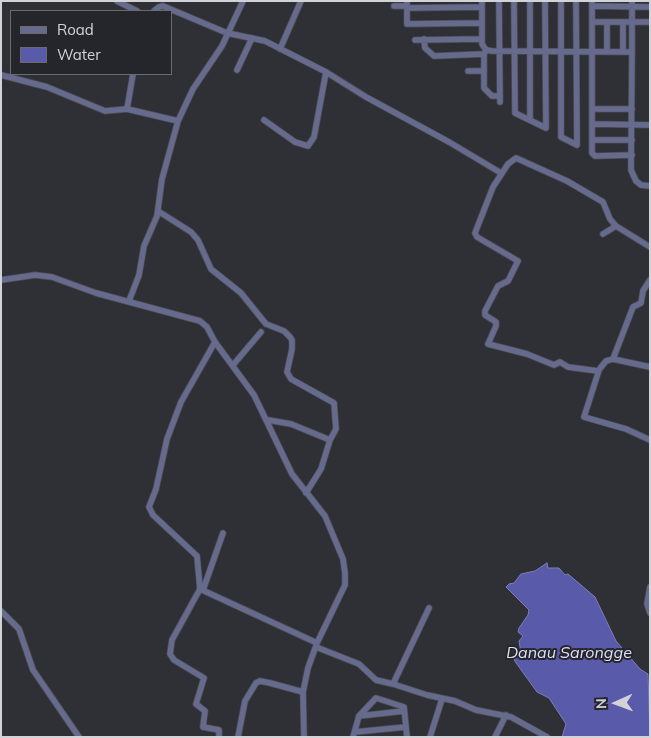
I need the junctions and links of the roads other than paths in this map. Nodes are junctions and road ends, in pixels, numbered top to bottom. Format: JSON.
{"nodes":[{"id":1,"x":117,"y":1,"type":"edge"},
{"id":2,"x":243,"y":1,"type":"edge"},
{"id":3,"x":301,"y":1,"type":"edge"},
{"id":4,"x":499,"y":1,"type":"edge"},
{"id":5,"x":514,"y":1,"type":"edge"},
{"id":6,"x":530,"y":1,"type":"edge"},
{"id":7,"x":545,"y":1,"type":"edge"},
{"id":8,"x":561,"y":1,"type":"edge"},
{"id":9,"x":576,"y":1,"type":"edge"},
{"id":10,"x":482,"y":4,"type":"edge"},
{"id":11,"x":592,"y":4,"type":"edge"},
{"id":12,"x":632,"y":4,"type":"edge"},
{"id":13,"x":407,"y":5,"type":"edge"},
{"id":14,"x":394,"y":6,"type":"dead end"},
{"id":15,"x":650,"y":6,"type":"edge"},
{"id":16,"x":135,"y":10,"type":"edge"},
{"id":17,"x":155,"y":10,"type":"edge"},
{"id":18,"x":592,"y":22,"type":"junction"},
{"id":19,"x":607,"y":22,"type":"junction"},
{"id":20,"x":623,"y":22,"type":"junction"},
{"id":21,"x":632,"y":22,"type":"junction"},
{"id":22,"x":650,"y":22,"type":"edge"},
{"id":23,"x":482,"y":23,"type":"junction"},
{"id":24,"x":227,"y":33,"type":"junction"},
{"id":25,"x":252,"y":38,"type":"junction"},
{"id":26,"x":424,"y":39,"type":"junction"},
{"id":27,"x":482,"y":39,"type":"junction"},
{"id":28,"x":415,"y":40,"type":"dead end"},
{"id":29,"x":280,"y":49,"type":"junction"},
{"id":30,"x":561,"y":50,"type":"junction"},
{"id":31,"x":499,"y":51,"type":"junction"},
{"id":32,"x":514,"y":51,"type":"junction"},
{"id":33,"x":530,"y":51,"type":"junction"},
{"id":34,"x":545,"y":51,"type":"junction"},
{"id":35,"x":576,"y":51,"type":"junction"},
{"id":36,"x":592,"y":51,"type":"junction"},
{"id":37,"x":485,"y":52,"type":"junction"},
{"id":38,"x":607,"y":52,"type":"junction"},
{"id":39,"x":623,"y":52,"type":"junction"},
{"id":40,"x":632,"y":52,"type":"junction"},
{"id":41,"x":237,"y":70,"type":"dead end"},
{"id":42,"x":468,"y":70,"type":"dead end"},
{"id":43,"x":484,"y":70,"type":"junction"},
{"id":44,"x":326,"y":72,"type":"junction"},
{"id":45,"x":1,"y":75,"type":"edge"},
{"id":46,"x":133,"y":75,"type":"edge"},
{"id":47,"x":127,"y":109,"type":"junction"},
{"id":48,"x":592,"y":109,"type":"junction"},
{"id":49,"x":632,"y":109,"type":"junction"},
{"id":50,"x":264,"y":120,"type":"dead end"},
{"id":51,"x":530,"y":120,"type":"junction"},
{"id":52,"x":178,"y":122,"type":"junction"},
{"id":53,"x":592,"y":124,"type":"junction"},
{"id":54,"x":632,"y":124,"type":"junction"},
{"id":55,"x":650,"y":125,"type":"edge"},
{"id":56,"x":592,"y":140,"type":"junction"},
{"id":57,"x":632,"y":140,"type":"junction"},
{"id":58,"x":632,"y":156,"type":"junction"},
{"id":59,"x":501,"y":173,"type":"junction"},
{"id":60,"x":650,"y":186,"type":"edge"},
{"id":61,"x":158,"y":211,"type":"junction"},
{"id":62,"x":616,"y":226,"type":"junction"},
{"id":63,"x":603,"y":234,"type":"dead end"},
{"id":64,"x":650,"y":247,"type":"edge"},
{"id":65,"x":1,"y":280,"type":"edge"},
{"id":66,"x":650,"y":280,"type":"edge"},
{"id":67,"x":130,"y":301,"type":"junction"},
{"id":68,"x":261,"y":332,"type":"dead end"},
{"id":69,"x":215,"y":342,"type":"junction"},
{"id":70,"x":613,"y":359,"type":"junction"},
{"id":71,"x":233,"y":365,"type":"junction"},
{"id":72,"x":650,"y":367,"type":"edge"},
{"id":73,"x":599,"y":370,"type":"junction"},
{"id":74,"x":268,"y":420,"type":"junction"},
{"id":75,"x":330,"y":440,"type":"junction"},
{"id":76,"x":650,"y":440,"type":"edge"},
{"id":77,"x":306,"y":492,"type":"junction"},
{"id":78,"x":223,"y":533,"type":"dead end"},
{"id":79,"x":650,"y":587,"type":"edge"},
{"id":80,"x":202,"y":590,"type":"junction"},
{"id":81,"x":429,"y":608,"type":"dead end"},
{"id":82,"x":1,"y":611,"type":"edge"},
{"id":83,"x":650,"y":613,"type":"edge"},
{"id":84,"x":316,"y":645,"type":"junction"},
{"id":85,"x":393,"y":684,"type":"junction"},
{"id":86,"x":303,"y":692,"type":"junction"},
{"id":87,"x":442,"y":699,"type":"junction"},
{"id":88,"x":404,"y":711,"type":"junction"},
{"id":89,"x":506,"y":715,"type":"junction"},
{"id":90,"x":359,"y":716,"type":"junction"},
{"id":91,"x":406,"y":727,"type":"junction"},
{"id":92,"x":354,"y":734,"type":"edge"},
{"id":93,"x":79,"y":737,"type":"edge"},
{"id":94,"x":219,"y":737,"type":"edge"},
{"id":95,"x":238,"y":737,"type":"edge"},
{"id":96,"x":304,"y":737,"type":"edge"},
{"id":97,"x":407,"y":737,"type":"edge"},
{"id":98,"x":430,"y":737,"type":"edge"},
{"id":99,"x":495,"y":737,"type":"edge"},
{"id":100,"x":548,"y":737,"type":"edge"}],
"edges":[{"from":1,"to":16,"type":"street"},
{"from":2,"to":24,"type":"street"},
{"from":3,"to":29,"type":"street"},
{"from":4,"to":31,"type":"street"},
{"from":5,"to":32,"type":"street"},
{"from":6,"to":33,"type":"street"},
{"from":7,"to":34,"type":"street"},
{"from":8,"to":30,"type":"street"},
{"from":9,"to":35,"type":"street"},
{"from":10,"to":13,"type":"street"},
{"from":10,"to":23,"type":"street"},
{"from":11,"to":12,"type":"street"},
{"from":11,"to":18,"type":"street"},
{"from":12,"to":15,"type":"street"},
{"from":12,"to":21,"type":"street"},
{"from":13,"to":14,"type":"street"},
{"from":13,"to":23,"type":"street"},
{"from":17,"to":24,"type":"street"},
{"from":18,"to":19,"type":"street"},
{"from":18,"to":36,"type":"street"},
{"from":19,"to":20,"type":"street"},
{"from":19,"to":38,"type":"street"},
{"from":20,"to":21,"type":"street"},
{"from":20,"to":39,"type":"street"},
{"from":21,"to":22,"type":"street"},
{"from":21,"to":40,"type":"street"},
{"from":23,"to":27,"type":"street"},
{"from":24,"to":25,"type":"street"},
{"from":24,"to":52,"type":"street"},
{"from":25,"to":29,"type":"street"},
{"from":25,"to":41,"type":"street"},
{"from":26,"to":27,"type":"street"},
{"from":26,"to":28,"type":"street"},
{"from":26,"to":37,"type":"street"},
{"from":27,"to":37,"type":"street"},
{"from":29,"to":44,"type":"street"},
{"from":30,"to":34,"type":"street"},
{"from":30,"to":35,"type":"street"},
{"from":30,"to":35,"type":"street"},
{"from":31,"to":32,"type":"street"},
{"from":31,"to":37,"type":"street"},
{"from":31,"to":43,"type":"street"},
{"from":32,"to":33,"type":"street"},
{"from":32,"to":51,"type":"street"},
{"from":33,"to":34,"type":"street"},
{"from":33,"to":51,"type":"street"},
{"from":34,"to":51,"type":"street"},
{"from":35,"to":36,"type":"street"},
{"from":36,"to":38,"type":"street"},
{"from":36,"to":48,"type":"street"},
{"from":37,"to":43,"type":"street"},
{"from":38,"to":39,"type":"street"},
{"from":39,"to":40,"type":"street"},
{"from":40,"to":49,"type":"street"},
{"from":42,"to":43,"type":"street"},
{"from":44,"to":50,"type":"street"},
{"from":44,"to":59,"type":"street"},
{"from":45,"to":47,"type":"street"},
{"from":46,"to":47,"type":"street"},
{"from":47,"to":52,"type":"street"},
{"from":48,"to":49,"type":"street"},
{"from":48,"to":53,"type":"street"},
{"from":49,"to":54,"type":"street"},
{"from":52,"to":61,"type":"street"},
{"from":53,"to":54,"type":"street"},
{"from":53,"to":56,"type":"street"},
{"from":54,"to":55,"type":"street"},
{"from":54,"to":57,"type":"street"},
{"from":56,"to":57,"type":"street"},
{"from":56,"to":58,"type":"street"},
{"from":57,"to":58,"type":"street"},
{"from":58,"to":60,"type":"street"},
{"from":59,"to":62,"type":"street"},
{"from":59,"to":73,"type":"street"},
{"from":61,"to":67,"type":"street"},
{"from":61,"to":75,"type":"street"},
{"from":62,"to":63,"type":"street"},
{"from":62,"to":64,"type":"street"},
{"from":65,"to":67,"type":"street"},
{"from":66,"to":70,"type":"street"},
{"from":67,"to":69,"type":"street"},
{"from":68,"to":71,"type":"street"},
{"from":69,"to":71,"type":"street"},
{"from":69,"to":80,"type":"street"},
{"from":70,"to":72,"type":"street"},
{"from":70,"to":73,"type":"street"},
{"from":71,"to":74,"type":"street"},
{"from":73,"to":76,"type":"street"},
{"from":74,"to":75,"type":"street"},
{"from":74,"to":77,"type":"street"},
{"from":75,"to":77,"type":"street"},
{"from":77,"to":84,"type":"street"},
{"from":78,"to":80,"type":"street"},
{"from":79,"to":83,"type":"street"},
{"from":80,"to":84,"type":"street"},
{"from":80,"to":94,"type":"street"},
{"from":81,"to":85,"type":"street"},
{"from":82,"to":93,"type":"street"},
{"from":84,"to":85,"type":"street"},
{"from":84,"to":86,"type":"street"},
{"from":85,"to":87,"type":"street"},
{"from":86,"to":95,"type":"street"},
{"from":86,"to":96,"type":"street"},
{"from":87,"to":89,"type":"street"},
{"from":87,"to":98,"type":"street"},
{"from":88,"to":90,"type":"street"},
{"from":88,"to":90,"type":"street"},
{"from":88,"to":91,"type":"street"},
{"from":89,"to":99,"type":"street"},
{"from":89,"to":100,"type":"street"},
{"from":90,"to":92,"type":"street"},
{"from":91,"to":92,"type":"street"},
{"from":91,"to":97,"type":"street"}]}
